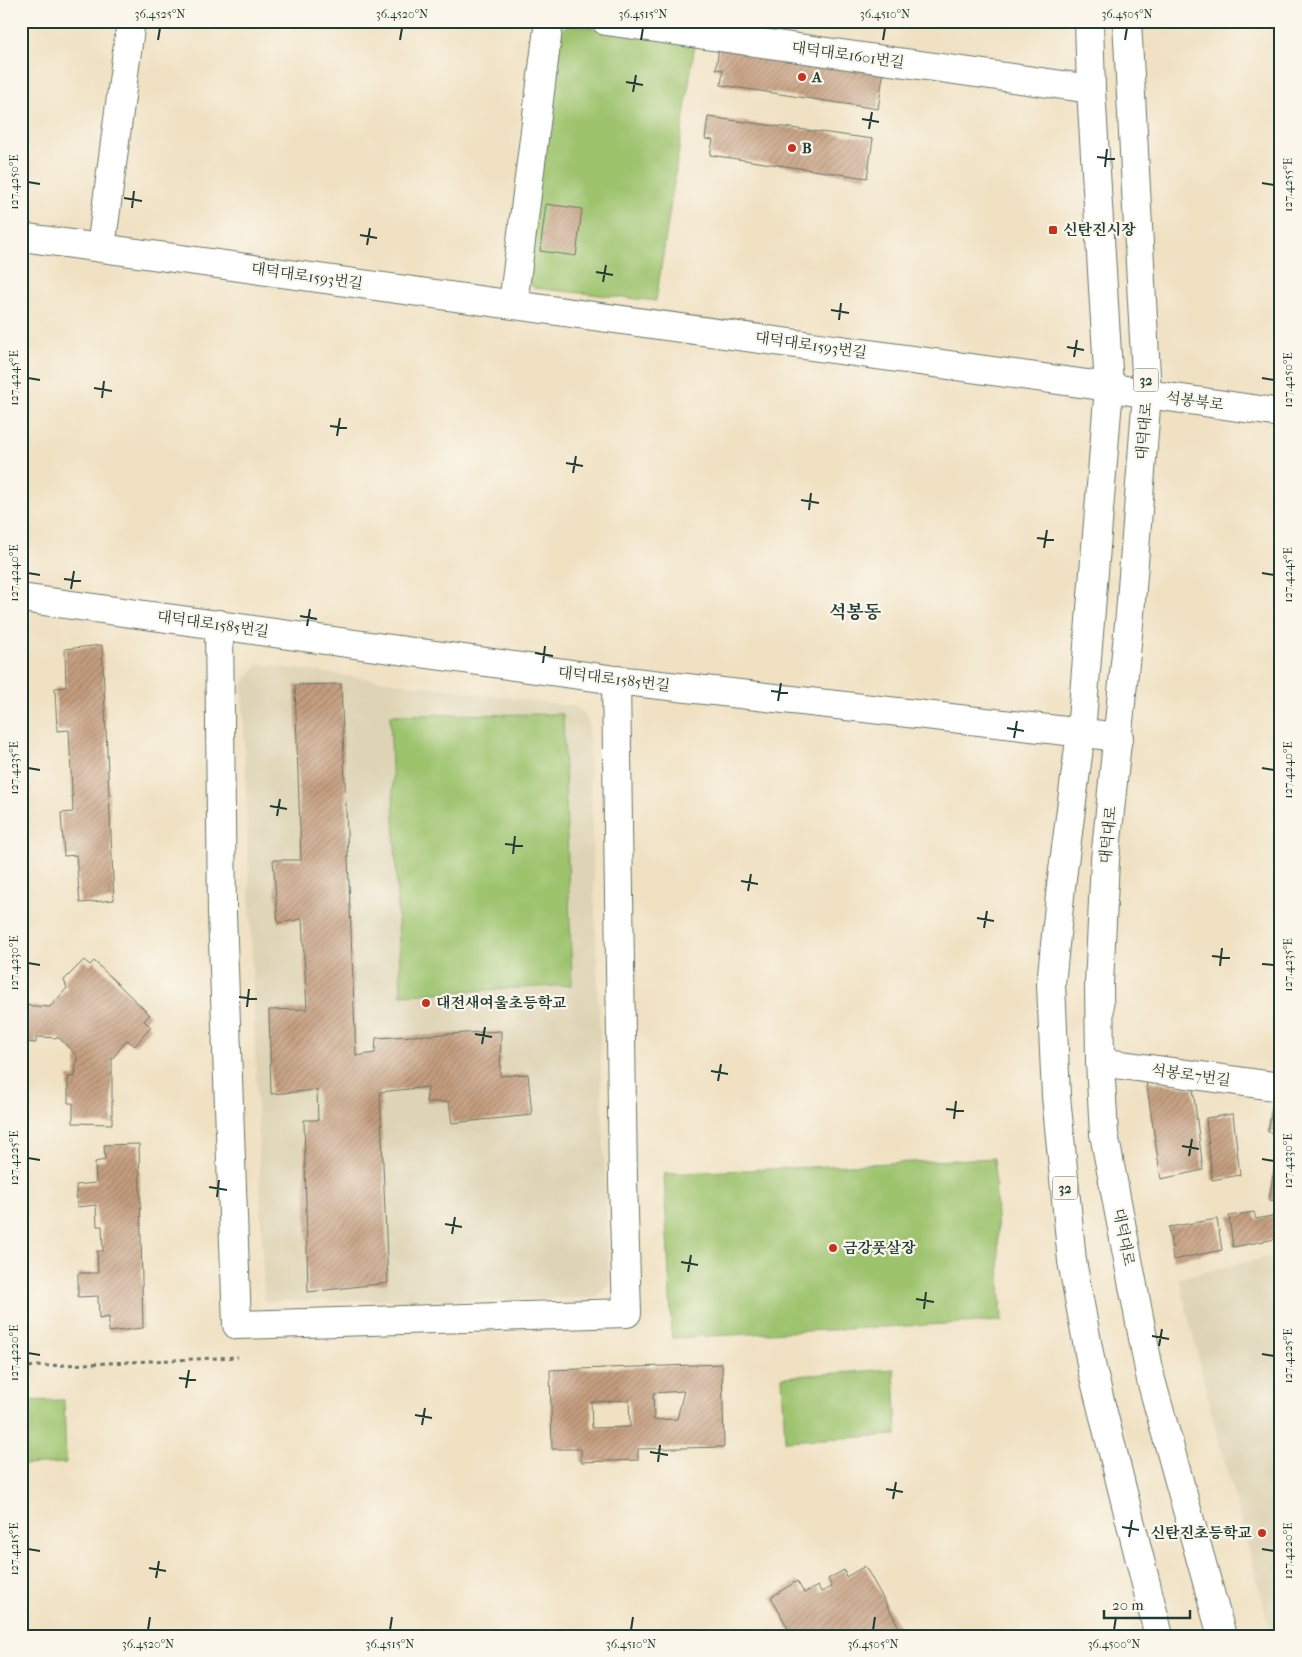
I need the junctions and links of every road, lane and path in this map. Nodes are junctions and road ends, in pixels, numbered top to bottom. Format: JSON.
{"nodes":[{"id":1,"x":131,"y":21,"type":"edge"},
{"id":2,"x":549,"y":21,"type":"edge"},
{"id":3,"x":606,"y":21,"type":"edge"},
{"id":4,"x":1089,"y":21,"type":"edge"},
{"id":5,"x":1127,"y":21,"type":"edge"},
{"id":6,"x":1091,"y":89,"type":"junction"},
{"id":7,"x":21,"y":237,"type":"edge"},
{"id":8,"x":101,"y":248,"type":"junction"},
{"id":9,"x":513,"y":304,"type":"junction"},
{"id":10,"x":1109,"y":386,"type":"junction"},
{"id":11,"x":1147,"y":394,"type":"junction"},
{"id":12,"x":1281,"y":413,"type":"edge"},
{"id":13,"x":21,"y":598,"type":"edge"},
{"id":14,"x":219,"y":624,"type":"junction"},
{"id":15,"x":616,"y":680,"type":"junction"},
{"id":16,"x":1081,"y":732,"type":"junction"},
{"id":17,"x":1118,"y":737,"type":"junction"},
{"id":18,"x":1100,"y":1062,"type":"junction"},
{"id":19,"x":1281,"y":1087,"type":"edge"},
{"id":20,"x":238,"y":1358,"type":"dead end"},
{"id":21,"x":21,"y":1367,"type":"edge"},
{"id":22,"x":1159,"y":1636,"type":"edge"},
{"id":23,"x":1222,"y":1636,"type":"edge"}],
"edges":[{"from":1,"to":8,"type":"street"},
{"from":2,"to":9,"type":"street"},
{"from":3,"to":6,"type":"street","name":"대덕대로1601번길"},
{"from":4,"to":6,"type":"street","number":"32"},
{"from":5,"to":11,"type":"street","name":"대덕대로","number":"32"},
{"from":6,"to":10,"type":"street","number":"32"},
{"from":7,"to":8,"type":"street","name":"대덕대로1593번길"},
{"from":8,"to":9,"type":"street","name":"대덕대로1593번길"},
{"from":9,"to":10,"type":"street","name":"대덕대로1593번길"},
{"from":10,"to":11,"type":"street","name":"석봉북로"},
{"from":10,"to":16,"type":"street","number":"32"},
{"from":11,"to":12,"type":"street","name":"석봉북로"},
{"from":11,"to":17,"type":"street","name":"대덕대로","number":"32"},
{"from":13,"to":14,"type":"street","name":"대덕대로1585번길"},
{"from":14,"to":15,"type":"street","name":"대덕대로1585번길"},
{"from":14,"to":15,"type":"street"},
{"from":15,"to":16,"type":"street","name":"대덕대로1585번길"},
{"from":16,"to":17,"type":"street","name":"대덕대로1585번길"},
{"from":16,"to":22,"type":"street","number":"32"},
{"from":17,"to":18,"type":"street","name":"대덕대로","number":"32"},
{"from":18,"to":19,"type":"street","name":"석봉로7번길"},
{"from":18,"to":23,"type":"street","name":"대덕대로","number":"32"},
{"from":20,"to":21,"type":"path"}]}
